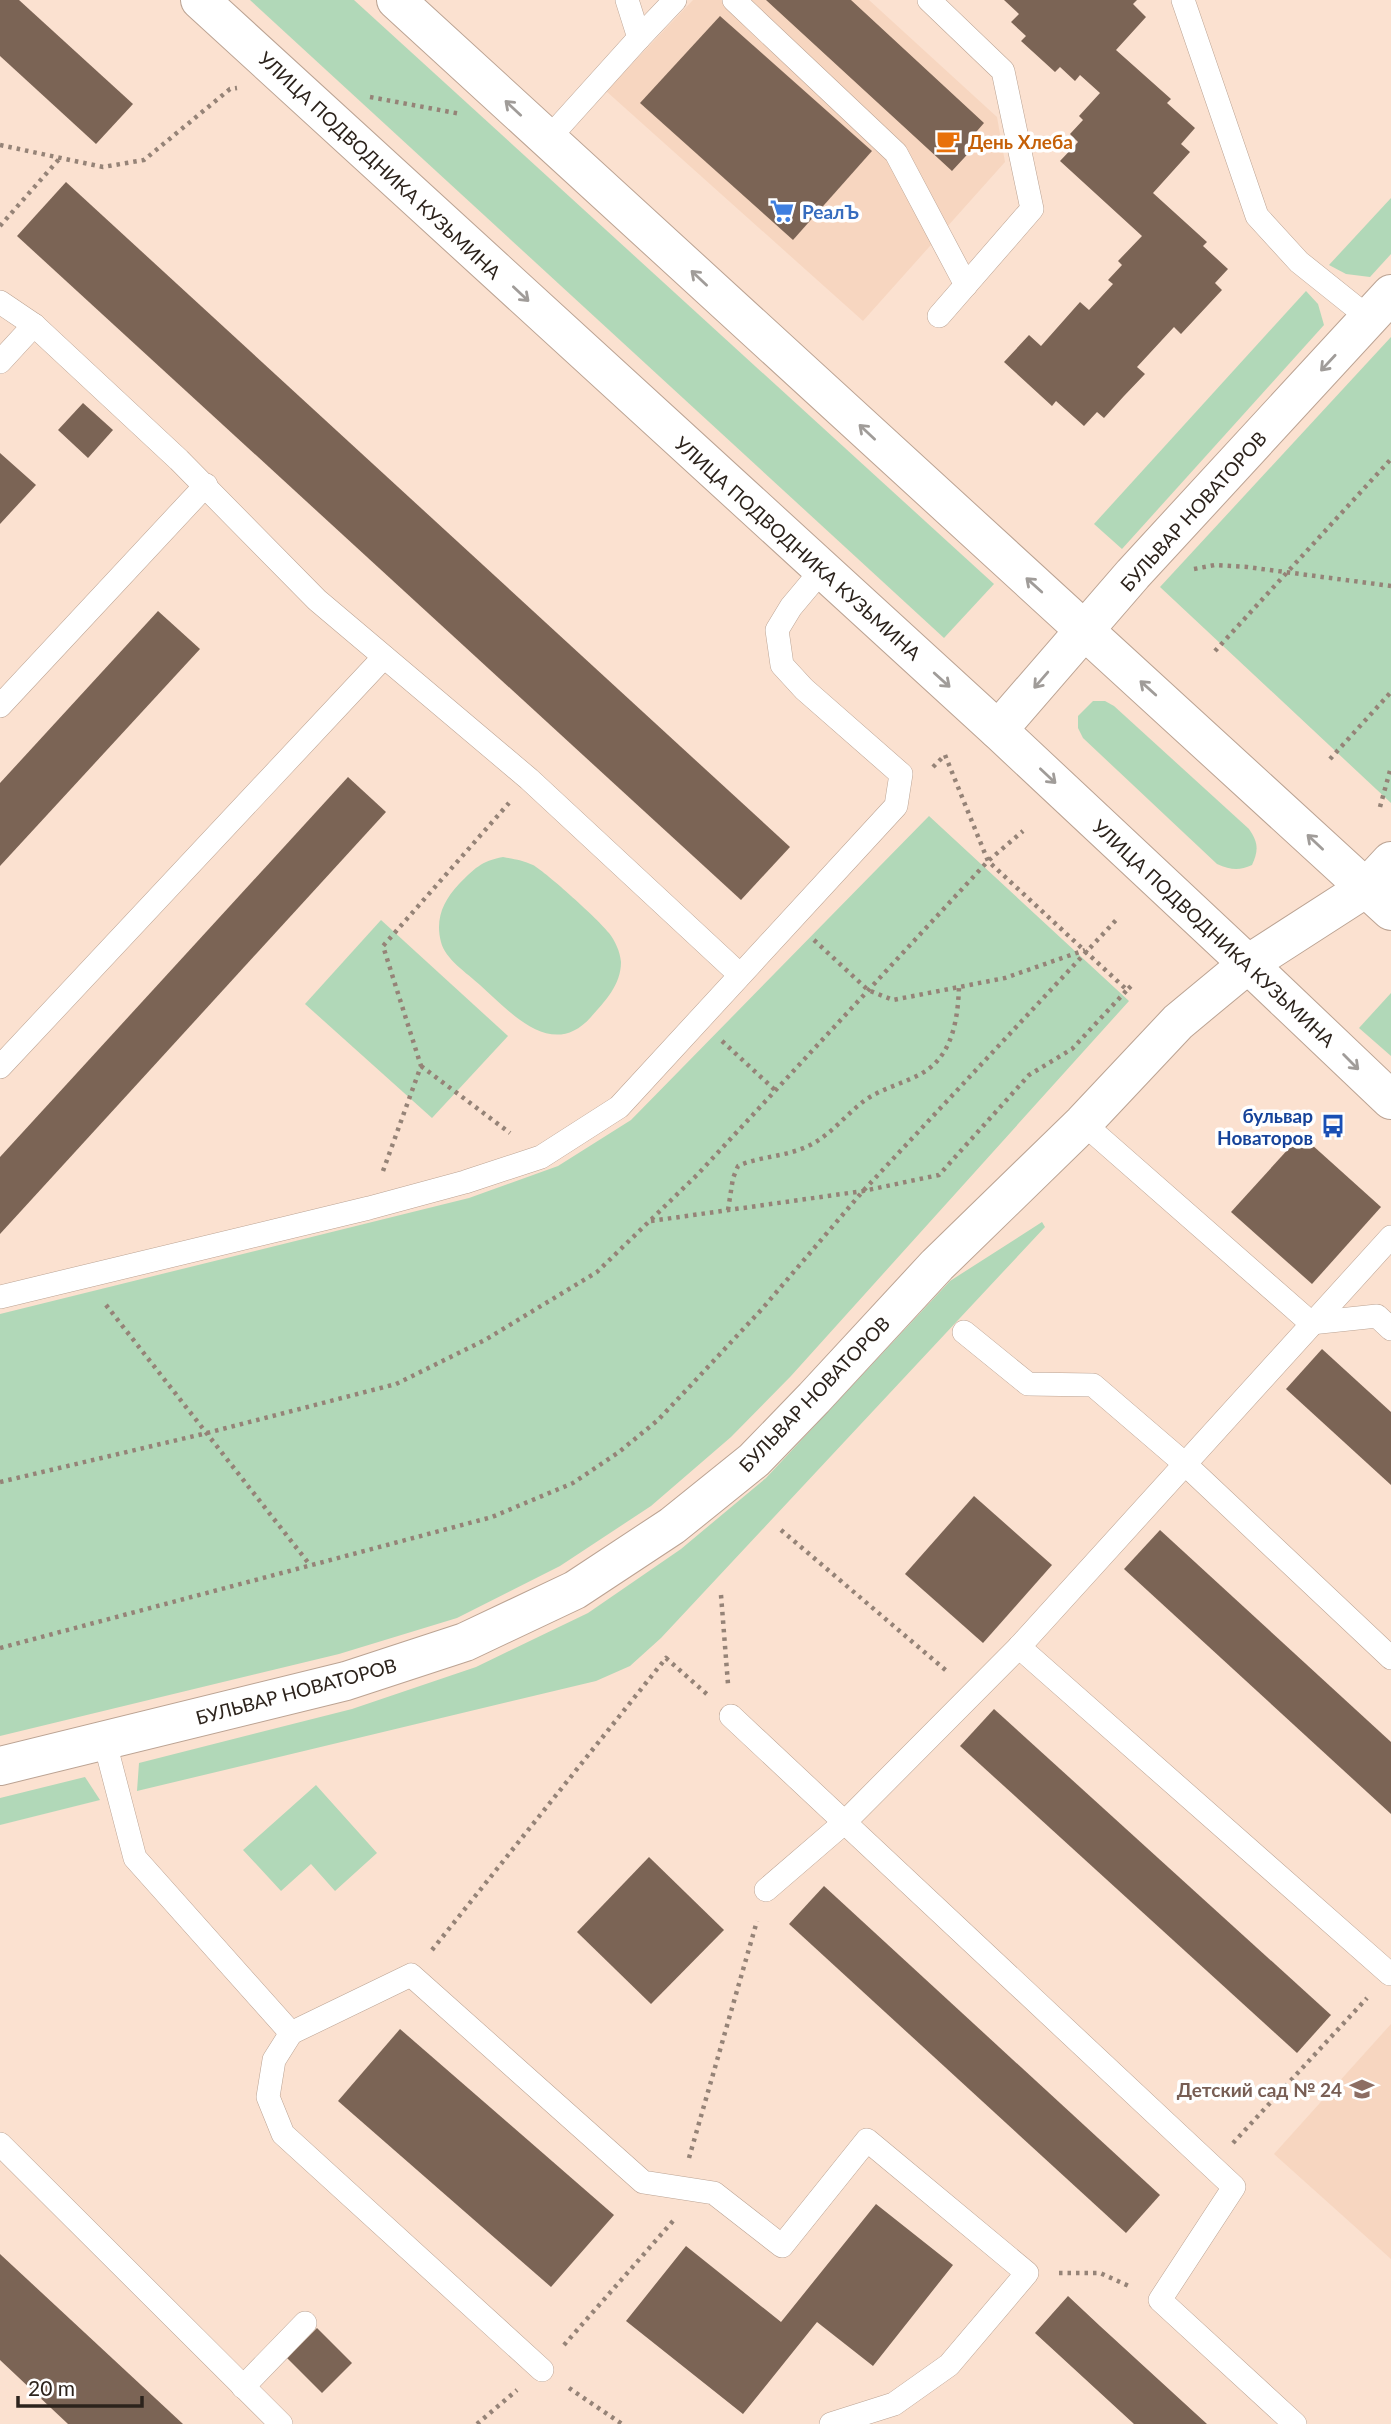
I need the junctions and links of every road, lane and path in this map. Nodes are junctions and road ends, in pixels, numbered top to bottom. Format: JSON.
{"nodes":[{"id":1,"x":200,"y":0,"type":"edge"},
{"id":2,"x":396,"y":0,"type":"edge"},
{"id":3,"x":627,"y":0,"type":"edge"},
{"id":4,"x":675,"y":0,"type":"edge"},
{"id":5,"x":734,"y":0,"type":"edge"},
{"id":6,"x":929,"y":0,"type":"edge"},
{"id":7,"x":1183,"y":0,"type":"edge"},
{"id":8,"x":639,"y":38,"type":"junction"},
{"id":9,"x":289,"y":82,"type":"junction"},
{"id":10,"x":367,"y":97,"type":"dead end"},
{"id":11,"x":535,"y":128,"type":"junction"},
{"id":12,"x":0,"y":145,"type":"edge"},
{"id":13,"x":61,"y":158,"type":"junction"},
{"id":14,"x":0,"y":226,"type":"edge"},
{"id":15,"x":966,"y":285,"type":"junction"},
{"id":16,"x":0,"y":302,"type":"edge"},
{"id":17,"x":1380,"y":306,"type":"edge"},
{"id":18,"x":939,"y":316,"type":"dead end"},
{"id":19,"x":34,"y":325,"type":"junction"},
{"id":20,"x":0,"y":362,"type":"edge"},
{"id":21,"x":1391,"y":459,"type":"edge"},
{"id":22,"x":206,"y":485,"type":"junction"},
{"id":23,"x":822,"y":570,"type":"junction"},
{"id":24,"x":1185,"y":571,"type":"dead end"},
{"id":25,"x":1286,"y":573,"type":"junction"},
{"id":26,"x":1391,"y":586,"type":"edge"},
{"id":27,"x":1085,"y":631,"type":"junction"},
{"id":28,"x":1215,"y":650,"type":"dead end"},
{"id":29,"x":384,"y":657,"type":"junction"},
{"id":30,"x":1391,"y":692,"type":"edge"},
{"id":31,"x":0,"y":706,"type":"edge"},
{"id":32,"x":998,"y":730,"type":"junction"},
{"id":33,"x":945,"y":755,"type":"dead end"},
{"id":34,"x":1330,"y":759,"type":"dead end"},
{"id":35,"x":1391,"y":766,"type":"edge"},
{"id":36,"x":529,"y":779,"type":"junction"},
{"id":37,"x":1380,"y":807,"type":"dead end"},
{"id":38,"x":1023,"y":831,"type":"dead end"},
{"id":39,"x":988,"y":861,"type":"junction"},
{"id":40,"x":1383,"y":887,"type":"edge"},
{"id":41,"x":791,"y":918,"type":"junction"},
{"id":42,"x":1117,"y":919,"type":"dead end"},
{"id":43,"x":1086,"y":950,"type":"junction"},
{"id":44,"x":1248,"y":964,"type":"junction"},
{"id":45,"x":738,"y":974,"type":"junction"},
{"id":46,"x":1134,"y":983,"type":"dead end"},
{"id":47,"x":959,"y":988,"type":"junction"},
{"id":48,"x":868,"y":990,"type":"junction"},
{"id":49,"x":1127,"y":990,"type":"junction"},
{"id":50,"x":699,"y":1019,"type":"junction"},
{"id":51,"x":421,"y":1066,"type":"junction"},
{"id":52,"x":0,"y":1067,"type":"edge"},
{"id":53,"x":775,"y":1090,"type":"junction"},
{"id":54,"x":1391,"y":1100,"type":"edge"},
{"id":55,"x":1083,"y":1123,"type":"junction"},
{"id":56,"x":541,"y":1157,"type":"junction"},
{"id":57,"x":863,"y":1192,"type":"junction"},
{"id":58,"x":369,"y":1208,"type":"junction"},
{"id":59,"x":728,"y":1210,"type":"junction"},
{"id":60,"x":650,"y":1221,"type":"junction"},
{"id":61,"x":1391,"y":1237,"type":"edge"},
{"id":62,"x":84,"y":1277,"type":"junction"},
{"id":63,"x":0,"y":1297,"type":"edge"},
{"id":64,"x":1311,"y":1323,"type":"junction"},
{"id":65,"x":1391,"y":1329,"type":"edge"},
{"id":66,"x":964,"y":1332,"type":"dead end"},
{"id":67,"x":207,"y":1433,"type":"junction"},
{"id":68,"x":1185,"y":1464,"type":"junction"},
{"id":69,"x":0,"y":1482,"type":"edge"},
{"id":70,"x":781,"y":1530,"type":"dead end"},
{"id":71,"x":310,"y":1565,"type":"junction"},
{"id":72,"x":721,"y":1595,"type":"dead end"},
{"id":73,"x":0,"y":1647,"type":"edge"},
{"id":74,"x":1020,"y":1647,"type":"junction"},
{"id":75,"x":1391,"y":1658,"type":"edge"},
{"id":76,"x":728,"y":1685,"type":"dead end"},
{"id":77,"x":703,"y":1691,"type":"dead end"},
{"id":78,"x":974,"y":1693,"type":"junction"},
{"id":79,"x":731,"y":1716,"type":"dead end"},
{"id":80,"x":104,"y":1740,"type":"junction"},
{"id":81,"x":0,"y":1766,"type":"edge"},
{"id":82,"x":845,"y":1822,"type":"junction"},
{"id":83,"x":766,"y":1890,"type":"joint"},
{"id":84,"x":428,"y":1955,"type":"dead end"},
{"id":85,"x":1390,"y":1974,"type":"edge"},
{"id":86,"x":291,"y":2033,"type":"junction"},
{"id":87,"x":0,"y":2144,"type":"edge"},
{"id":88,"x":1210,"y":2166,"type":"junction"},
{"id":89,"x":681,"y":2186,"type":"junction"},
{"id":90,"x":1027,"y":2273,"type":"junction"},
{"id":91,"x":1160,"y":2300,"type":"junction"},
{"id":92,"x":305,"y":2323,"type":"dead end"},
{"id":93,"x":542,"y":2370,"type":"junction"},
{"id":94,"x":243,"y":2387,"type":"junction"},
{"id":95,"x":281,"y":2424,"type":"edge"},
{"id":96,"x":477,"y":2424,"type":"edge"},
{"id":97,"x":622,"y":2424,"type":"edge"},
{"id":98,"x":831,"y":2424,"type":"edge"},
{"id":99,"x":1295,"y":2424,"type":"edge"}],
"edges":[{"from":1,"to":9,"type":"street","name":"УЛИЦА ПОДВОДНИКА КУЗЬМИНА"},
{"from":11,"to":2,"type":"street","one_way":true},
{"from":3,"to":8,"type":"lane"},
{"from":4,"to":8,"type":"lane"},
{"from":5,"to":15,"type":"lane"},
{"from":6,"to":15,"type":"lane"},
{"from":7,"to":17,"type":"lane"},
{"from":8,"to":11,"type":"lane"},
{"from":9,"to":13,"type":"path"},
{"from":9,"to":23,"type":"street","name":"УЛИЦА ПОДВОДНИКА КУЗЬМИНА","one_way":true},
{"from":10,"to":11,"type":"path"},
{"from":27,"to":11,"type":"street","one_way":true},
{"from":12,"to":13,"type":"path"},
{"from":13,"to":14,"type":"path"},
{"from":15,"to":18,"type":"lane"},
{"from":16,"to":19,"type":"lane"},
{"from":17,"to":27,"type":"street","name":"БУЛЬВАР НОВАТОРОВ","one_way":true},
{"from":19,"to":20,"type":"lane"},
{"from":19,"to":22,"type":"lane"},
{"from":21,"to":25,"type":"path"},
{"from":22,"to":29,"type":"lane"},
{"from":22,"to":31,"type":"lane"},
{"from":23,"to":32,"type":"street","name":"УЛИЦА ПОДВОДНИКА КУЗЬМИНА","one_way":true},
{"from":23,"to":41,"type":"lane"},
{"from":24,"to":25,"type":"path"},
{"from":25,"to":26,"type":"path"},
{"from":25,"to":28,"type":"path"},
{"from":27,"to":32,"type":"street","name":"БУЛЬВАР НОВАТОРОВ","one_way":true},
{"from":40,"to":27,"type":"street","one_way":true},
{"from":29,"to":36,"type":"lane"},
{"from":29,"to":52,"type":"lane"},
{"from":30,"to":34,"type":"path"},
{"from":32,"to":44,"type":"street","name":"УЛИЦА ПОДВОДНИКА КУЗЬМИНА","one_way":true},
{"from":33,"to":39,"type":"path"},
{"from":35,"to":37,"type":"path"},
{"from":36,"to":45,"type":"lane"},
{"from":36,"to":51,"type":"path"},
{"from":38,"to":39,"type":"path"},
{"from":39,"to":43,"type":"path"},
{"from":39,"to":48,"type":"path"},
{"from":40,"to":44,"type":"street","name":"БУЛЬВАР НОВАТОРОВ"},
{"from":41,"to":45,"type":"lane"},
{"from":41,"to":48,"type":"path"},
{"from":42,"to":43,"type":"path"},
{"from":43,"to":47,"type":"path"},
{"from":43,"to":49,"type":"path"},
{"from":43,"to":57,"type":"path"},
{"from":44,"to":54,"type":"street","name":"УЛИЦА ПОДВОДНИКА КУЗЬМИНА","one_way":true},
{"from":44,"to":55,"type":"street","name":"БУЛЬВАР НОВАТОРОВ"},
{"from":45,"to":50,"type":"lane"},
{"from":46,"to":49,"type":"path"},
{"from":47,"to":48,"type":"path"},
{"from":47,"to":59,"type":"path"},
{"from":48,"to":53,"type":"path"},
{"from":49,"to":57,"type":"path"},
{"from":50,"to":53,"type":"path"},
{"from":50,"to":56,"type":"lane"},
{"from":51,"to":56,"type":"path"},
{"from":51,"to":58,"type":"path"},
{"from":53,"to":60,"type":"path"},
{"from":55,"to":64,"type":"lane"},
{"from":55,"to":80,"type":"street","name":"БУЛЬВАР НОВАТОРОВ"},
{"from":56,"to":58,"type":"lane"},
{"from":57,"to":59,"type":"path"},
{"from":57,"to":71,"type":"path"},
{"from":58,"to":62,"type":"lane"},
{"from":59,"to":60,"type":"path"},
{"from":60,"to":67,"type":"path"},
{"from":61,"to":64,"type":"lane"},
{"from":62,"to":63,"type":"lane"},
{"from":62,"to":67,"type":"path"},
{"from":64,"to":65,"type":"lane"},
{"from":64,"to":68,"type":"lane"},
{"from":66,"to":68,"type":"lane"},
{"from":67,"to":69,"type":"path"},
{"from":67,"to":71,"type":"path"},
{"from":68,"to":74,"type":"lane"},
{"from":68,"to":75,"type":"lane"},
{"from":70,"to":78,"type":"path"},
{"from":71,"to":73,"type":"path"},
{"from":72,"to":76,"type":"path"},
{"from":74,"to":78,"type":"lane"},
{"from":74,"to":85,"type":"lane"},
{"from":77,"to":84,"type":"path"},
{"from":78,"to":82,"type":"lane"},
{"from":79,"to":82,"type":"lane"},
{"from":80,"to":81,"type":"street","name":"БУЛЬВАР НОВАТОРОВ"},
{"from":80,"to":86,"type":"lane"},
{"from":82,"to":83,"type":"lane"},
{"from":82,"to":88,"type":"lane"},
{"from":83,"to":89,"type":"path"},
{"from":85,"to":88,"type":"path"},
{"from":86,"to":89,"type":"lane"},
{"from":86,"to":93,"type":"lane"},
{"from":87,"to":94,"type":"lane"},
{"from":88,"to":91,"type":"lane"},
{"from":89,"to":90,"type":"lane"},
{"from":89,"to":93,"type":"path"},
{"from":90,"to":91,"type":"path"},
{"from":90,"to":98,"type":"lane"},
{"from":91,"to":99,"type":"lane"},
{"from":92,"to":94,"type":"lane"},
{"from":93,"to":96,"type":"path"},
{"from":93,"to":97,"type":"path"},
{"from":94,"to":95,"type":"lane"}]}
